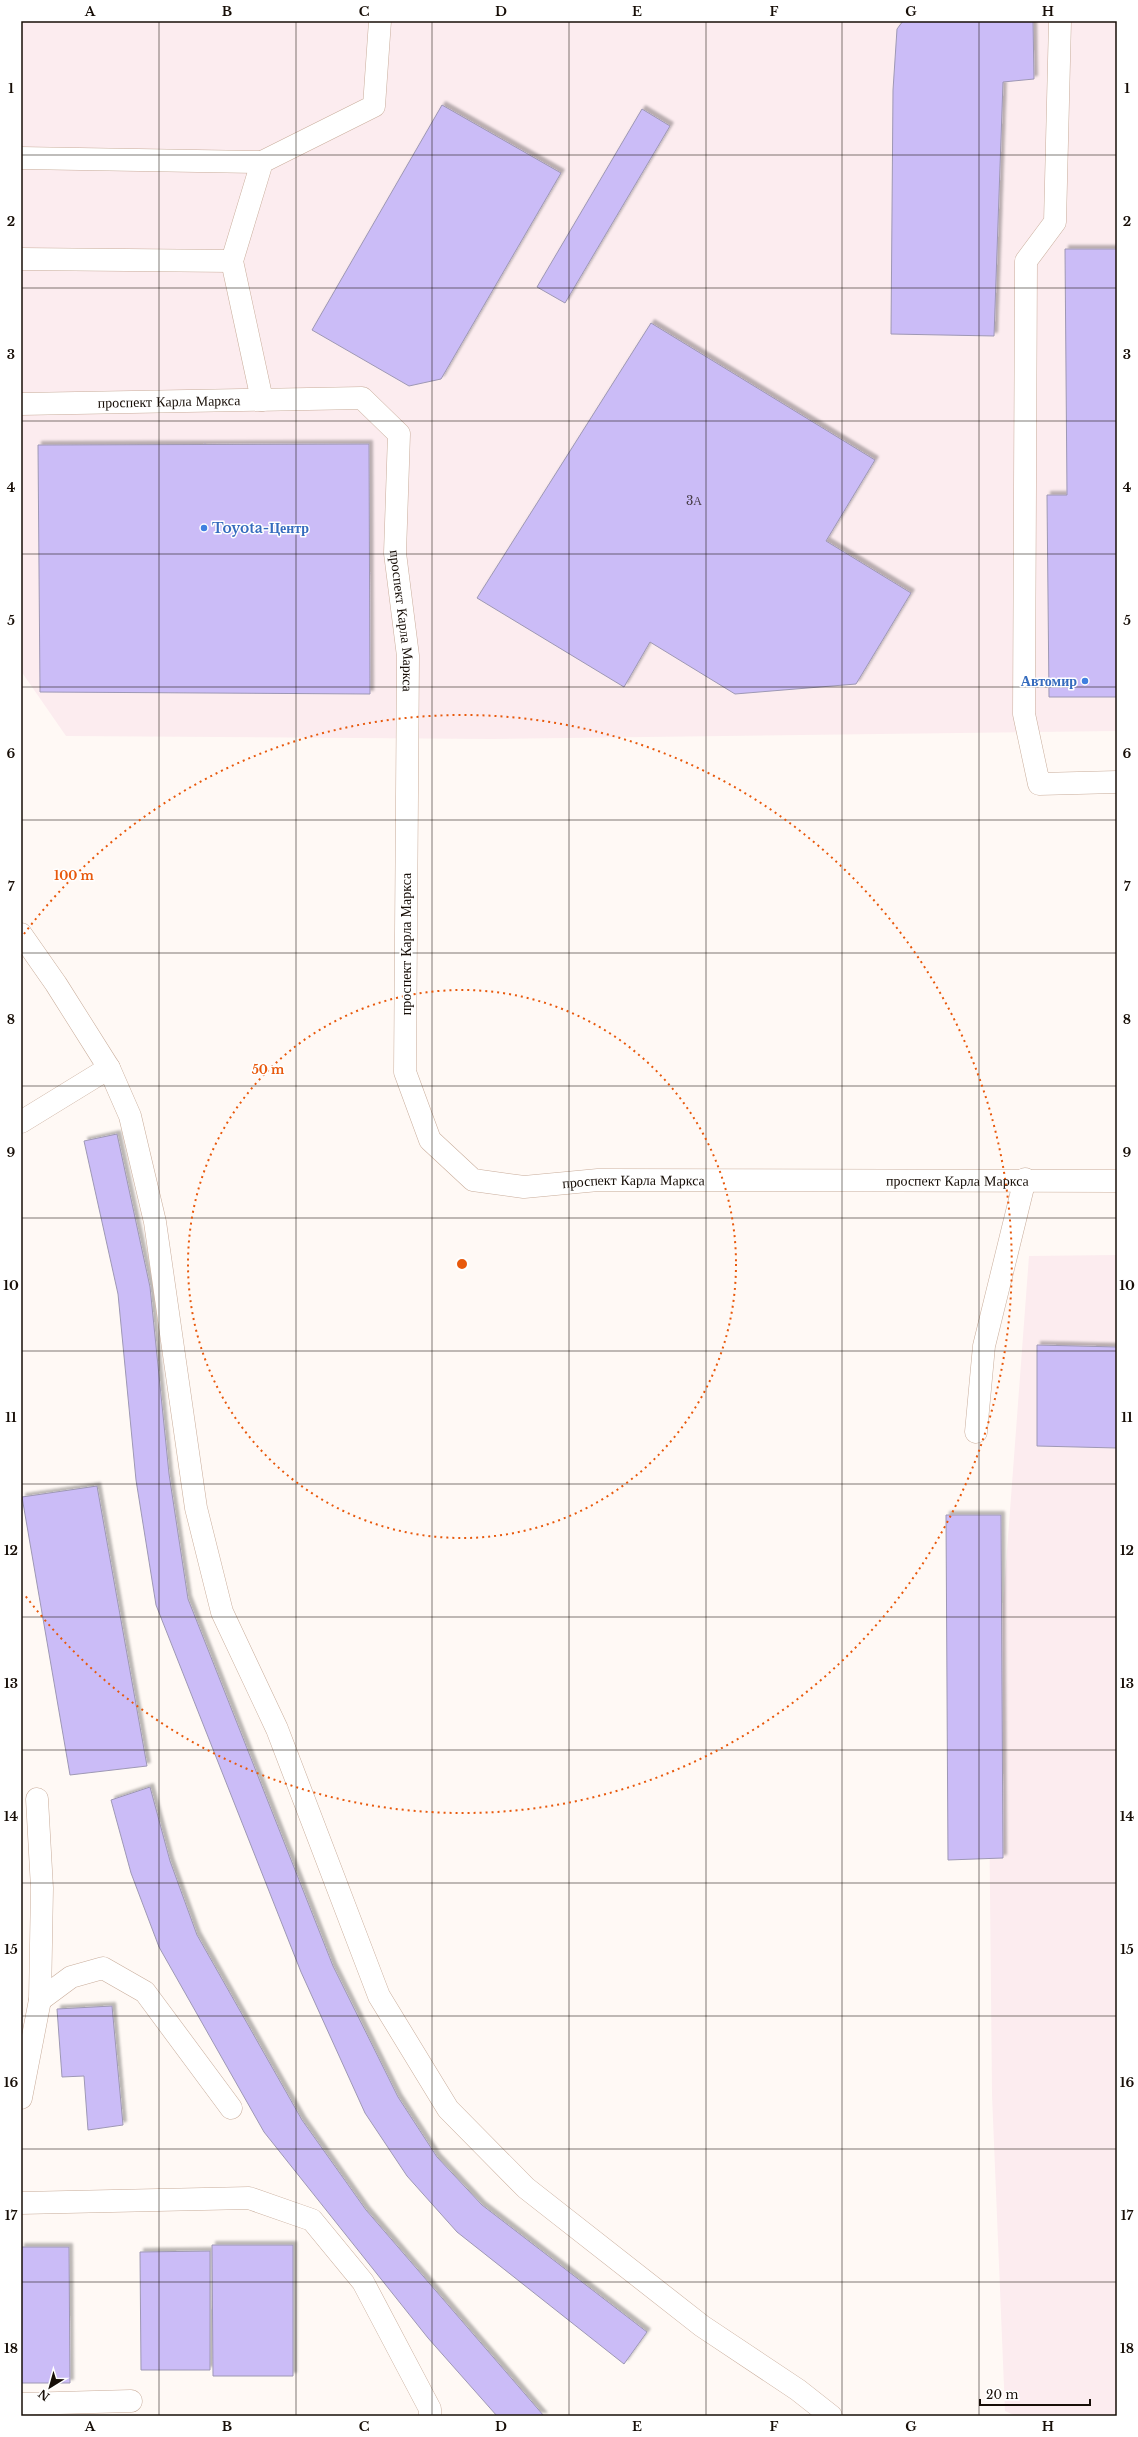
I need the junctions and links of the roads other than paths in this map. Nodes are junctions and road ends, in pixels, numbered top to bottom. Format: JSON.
{"nodes":[{"id":1,"x":380,"y":21,"type":"edge"},
{"id":2,"x":1060,"y":21,"type":"edge"},
{"id":3,"x":21,"y":158,"type":"edge"},
{"id":4,"x":262,"y":162,"type":"junction"},
{"id":5,"x":21,"y":260,"type":"edge"},
{"id":6,"x":232,"y":261,"type":"junction"},
{"id":7,"x":262,"y":400,"type":"junction"},
{"id":8,"x":21,"y":404,"type":"edge"},
{"id":9,"x":1117,"y":782,"type":"edge"},
{"id":10,"x":21,"y":934,"type":"edge"},
{"id":11,"x":110,"y":1068,"type":"junction"},
{"id":12,"x":21,"y":1122,"type":"edge"},
{"id":13,"x":1025,"y":1179,"type":"junction"},
{"id":14,"x":1117,"y":1181,"type":"edge"},
{"id":15,"x":976,"y":1432,"type":"dead end"},
{"id":16,"x":37,"y":1799,"type":"dead end"},
{"id":17,"x":40,"y":2000,"type":"junction"},
{"id":18,"x":21,"y":2098,"type":"edge"},
{"id":19,"x":231,"y":2108,"type":"dead end"},
{"id":20,"x":21,"y":2203,"type":"edge"},
{"id":21,"x":130,"y":2401,"type":"dead end"},
{"id":22,"x":21,"y":2404,"type":"edge"},
{"id":23,"x":430,"y":2416,"type":"edge"},
{"id":24,"x":831,"y":2416,"type":"edge"}],
"edges":[{"from":1,"to":4,"type":"street"},
{"from":2,"to":9,"type":"street"},
{"from":3,"to":4,"type":"street"},
{"from":4,"to":6,"type":"street"},
{"from":5,"to":6,"type":"street"},
{"from":6,"to":7,"type":"street"},
{"from":7,"to":8,"type":"street","name":"проспект Карла Маркса"},
{"from":7,"to":13,"type":"street","name":"проспект Карла Маркса"},
{"from":10,"to":11,"type":"street"},
{"from":11,"to":12,"type":"street"},
{"from":11,"to":24,"type":"street"},
{"from":13,"to":14,"type":"street","name":"проспект Карла Маркса"},
{"from":13,"to":15,"type":"street"},
{"from":16,"to":17,"type":"street"},
{"from":17,"to":18,"type":"street"},
{"from":17,"to":19,"type":"street"},
{"from":20,"to":23,"type":"street"},
{"from":21,"to":22,"type":"street"}]}
